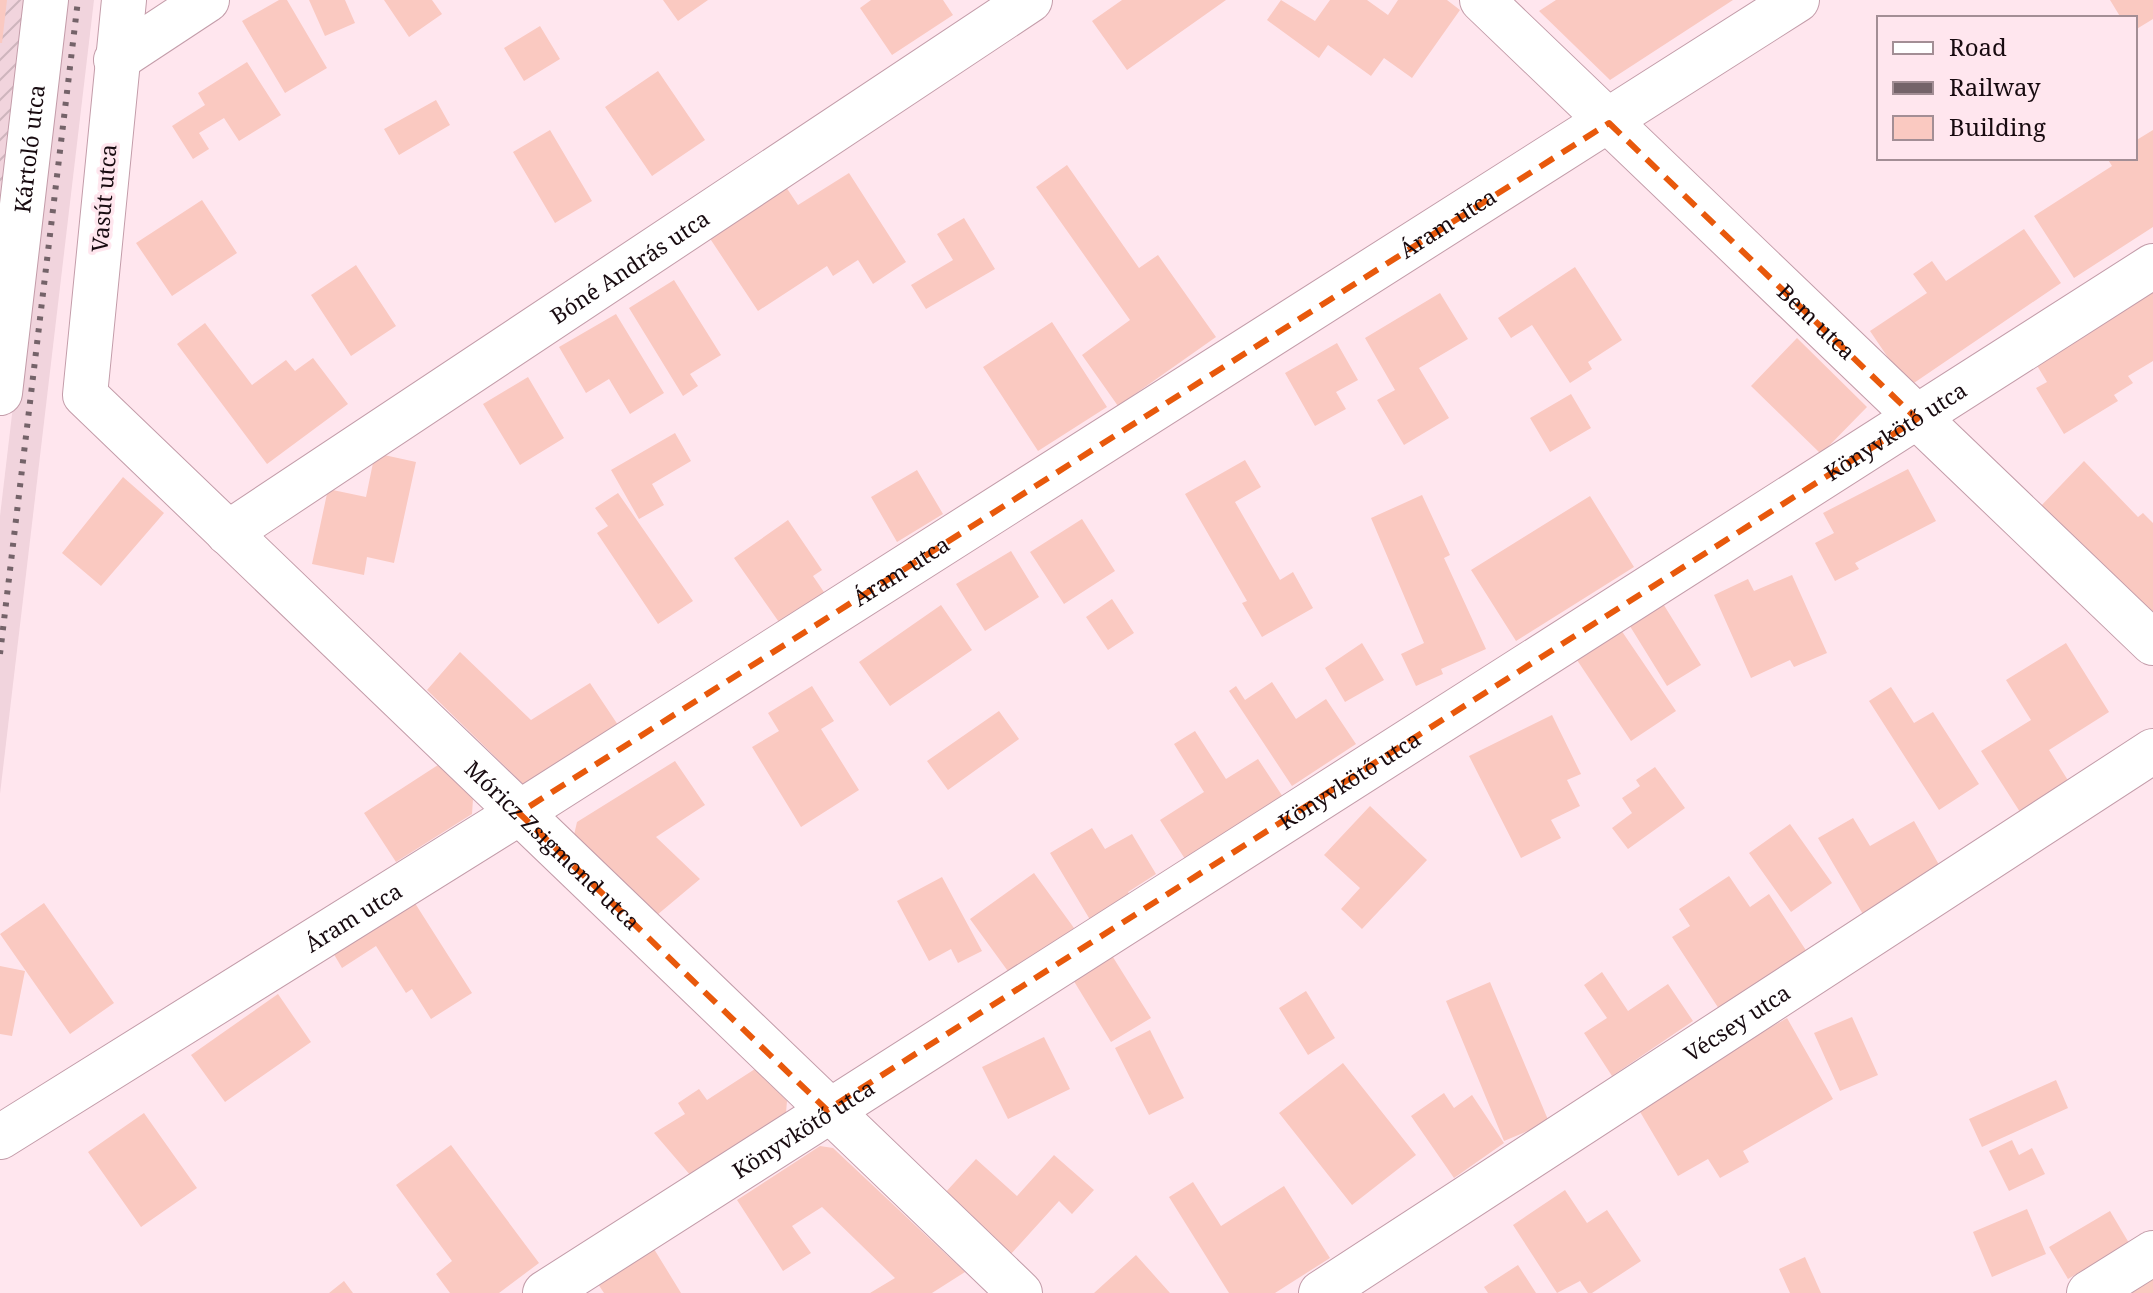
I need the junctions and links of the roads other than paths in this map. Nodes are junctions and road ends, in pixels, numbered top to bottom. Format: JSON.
{"nodes":[{"id":1,"x":46,"y":0,"type":"edge"},
{"id":2,"x":124,"y":0,"type":"edge"},
{"id":3,"x":207,"y":0,"type":"edge"},
{"id":4,"x":1030,"y":0,"type":"edge"},
{"id":5,"x":1482,"y":0,"type":"edge"},
{"id":6,"x":1797,"y":0,"type":"edge"},
{"id":7,"x":116,"y":60,"type":"junction"},
{"id":8,"x":1609,"y":123,"type":"junction"},
{"id":9,"x":2153,"y":266,"type":"edge"},
{"id":10,"x":0,"y":393,"type":"edge"},
{"id":11,"x":85,"y":395,"type":"joint"},
{"id":12,"x":1917,"y":419,"type":"junction"},
{"id":13,"x":228,"y":533,"type":"junction"},
{"id":14,"x":2153,"y":643,"type":"edge"},
{"id":15,"x":2153,"y":751,"type":"edge"},
{"id":16,"x":519,"y":813,"type":"junction"},
{"id":17,"x":827,"y":1110,"type":"junction"},
{"id":18,"x":0,"y":1137,"type":"edge"},
{"id":19,"x":2153,"y":1253,"type":"edge"},
{"id":20,"x":545,"y":1293,"type":"edge"},
{"id":21,"x":1020,"y":1293,"type":"edge"},
{"id":22,"x":1321,"y":1293,"type":"edge"},
{"id":23,"x":2089,"y":1293,"type":"edge"}],
"edges":[{"from":1,"to":10,"type":"street","name":"Kártoló utca"},
{"from":2,"to":7,"type":"street","name":"Vasút utca"},
{"from":3,"to":7,"type":"street"},
{"from":4,"to":13,"type":"street","name":"Bóné András utca"},
{"from":5,"to":8,"type":"street","name":"Bem utca"},
{"from":6,"to":8,"type":"street","name":"Áram utca"},
{"from":7,"to":11,"type":"street","name":"Vasút utca"},
{"from":8,"to":12,"type":"street","name":"Bem utca"},
{"from":8,"to":16,"type":"street","name":"Áram utca"},
{"from":9,"to":12,"type":"street","name":"Könyvkötő utca"},
{"from":11,"to":13,"type":"street","name":"Móricz Zsigmond utca"},
{"from":12,"to":14,"type":"street","name":"Bem utca"},
{"from":12,"to":17,"type":"street","name":"Könyvkötő utca"},
{"from":13,"to":16,"type":"street","name":"Móricz Zsigmond utca"},
{"from":15,"to":22,"type":"street","name":"Vécsey utca"},
{"from":16,"to":17,"type":"street","name":"Móricz Zsigmond utca"},
{"from":16,"to":18,"type":"street","name":"Áram utca"},
{"from":17,"to":20,"type":"street","name":"Könyvkötő utca"},
{"from":17,"to":21,"type":"street","name":"Móricz Zsigmond utca"},
{"from":19,"to":23,"type":"street"}]}
